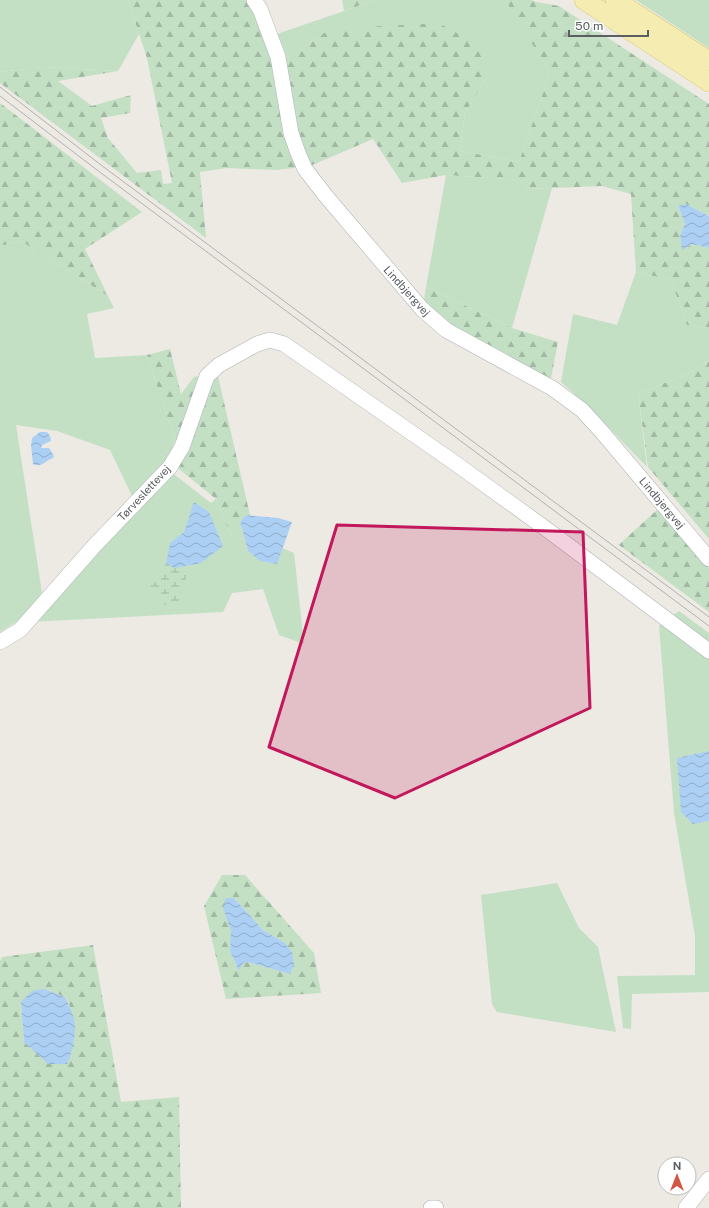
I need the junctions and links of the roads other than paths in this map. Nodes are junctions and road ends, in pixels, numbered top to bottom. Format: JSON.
{"nodes":[{"id":1,"x":254,"y":0,"type":"edge"},
{"id":2,"x":584,"y":0,"type":"edge"},
{"id":3,"x":615,"y":0,"type":"edge"},
{"id":4,"x":709,"y":61,"type":"edge"},
{"id":5,"x":709,"y":82,"type":"edge"},
{"id":6,"x":709,"y":559,"type":"edge"},
{"id":7,"x":0,"y":642,"type":"edge"},
{"id":8,"x":709,"y":651,"type":"edge"},
{"id":9,"x":709,"y":1179,"type":"edge"},
{"id":10,"x":431,"y":1208,"type":"edge"},
{"id":11,"x":436,"y":1208,"type":"edge"},
{"id":12,"x":686,"y":1208,"type":"edge"}],
"edges":[{"from":1,"to":6,"type":"street","name":"Lindbjergvej"},
{"from":2,"to":5,"type":"main road"},
{"from":3,"to":4,"type":"main road"},
{"from":7,"to":8,"type":"street","name":"Tørveslettevej"},
{"from":9,"to":12,"type":"street"},
{"from":10,"to":11,"type":"street"}]}
